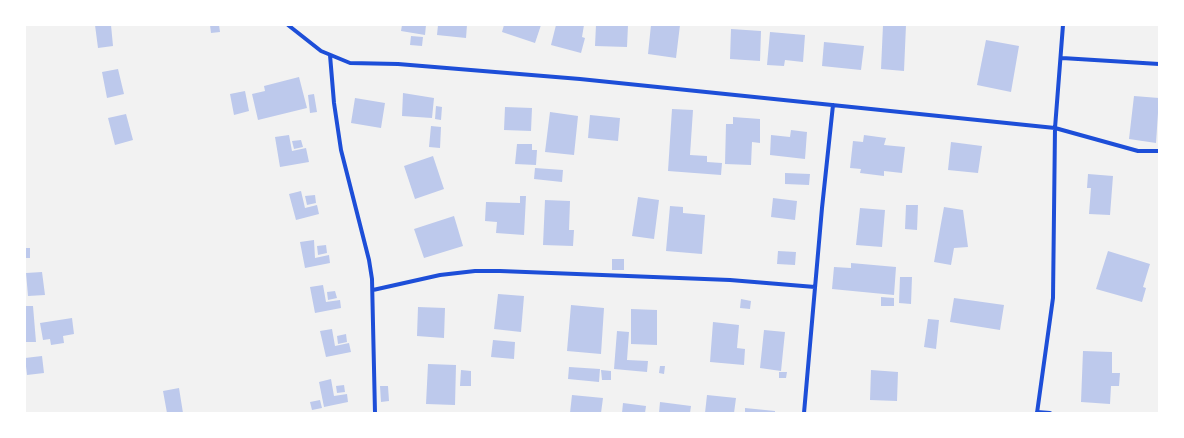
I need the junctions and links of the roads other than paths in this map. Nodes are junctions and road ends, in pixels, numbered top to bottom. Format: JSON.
{"nodes":[{"id":1,"x":288,"y":25,"type":"edge"},
{"id":2,"x":1063,"y":25,"type":"edge"},
{"id":3,"x":330,"y":55,"type":"junction"},
{"id":4,"x":1062,"y":58,"type":"junction"},
{"id":5,"x":1159,"y":64,"type":"edge"},
{"id":6,"x":833,"y":105,"type":"junction"},
{"id":7,"x":1055,"y":128,"type":"junction"},
{"id":8,"x":1159,"y":151,"type":"edge"},
{"id":9,"x":814,"y":287,"type":"junction"},
{"id":10,"x":373,"y":290,"type":"junction"},
{"id":11,"x":375,"y":413,"type":"edge"},
{"id":12,"x":804,"y":413,"type":"edge"},
{"id":13,"x":1037,"y":413,"type":"edge"},
{"id":14,"x":1050,"y":413,"type":"edge"}],
"edges":[{"from":1,"to":3,"type":"street"},
{"from":2,"to":4,"type":"street"},
{"from":3,"to":6,"type":"street"},
{"from":3,"to":10,"type":"street"},
{"from":4,"to":5,"type":"street"},
{"from":4,"to":7,"type":"street"},
{"from":6,"to":7,"type":"street"},
{"from":6,"to":9,"type":"street"},
{"from":7,"to":8,"type":"street"},
{"from":7,"to":13,"type":"street"},
{"from":9,"to":10,"type":"street"},
{"from":9,"to":12,"type":"street"},
{"from":10,"to":11,"type":"street"},
{"from":13,"to":14,"type":"street"}]}
